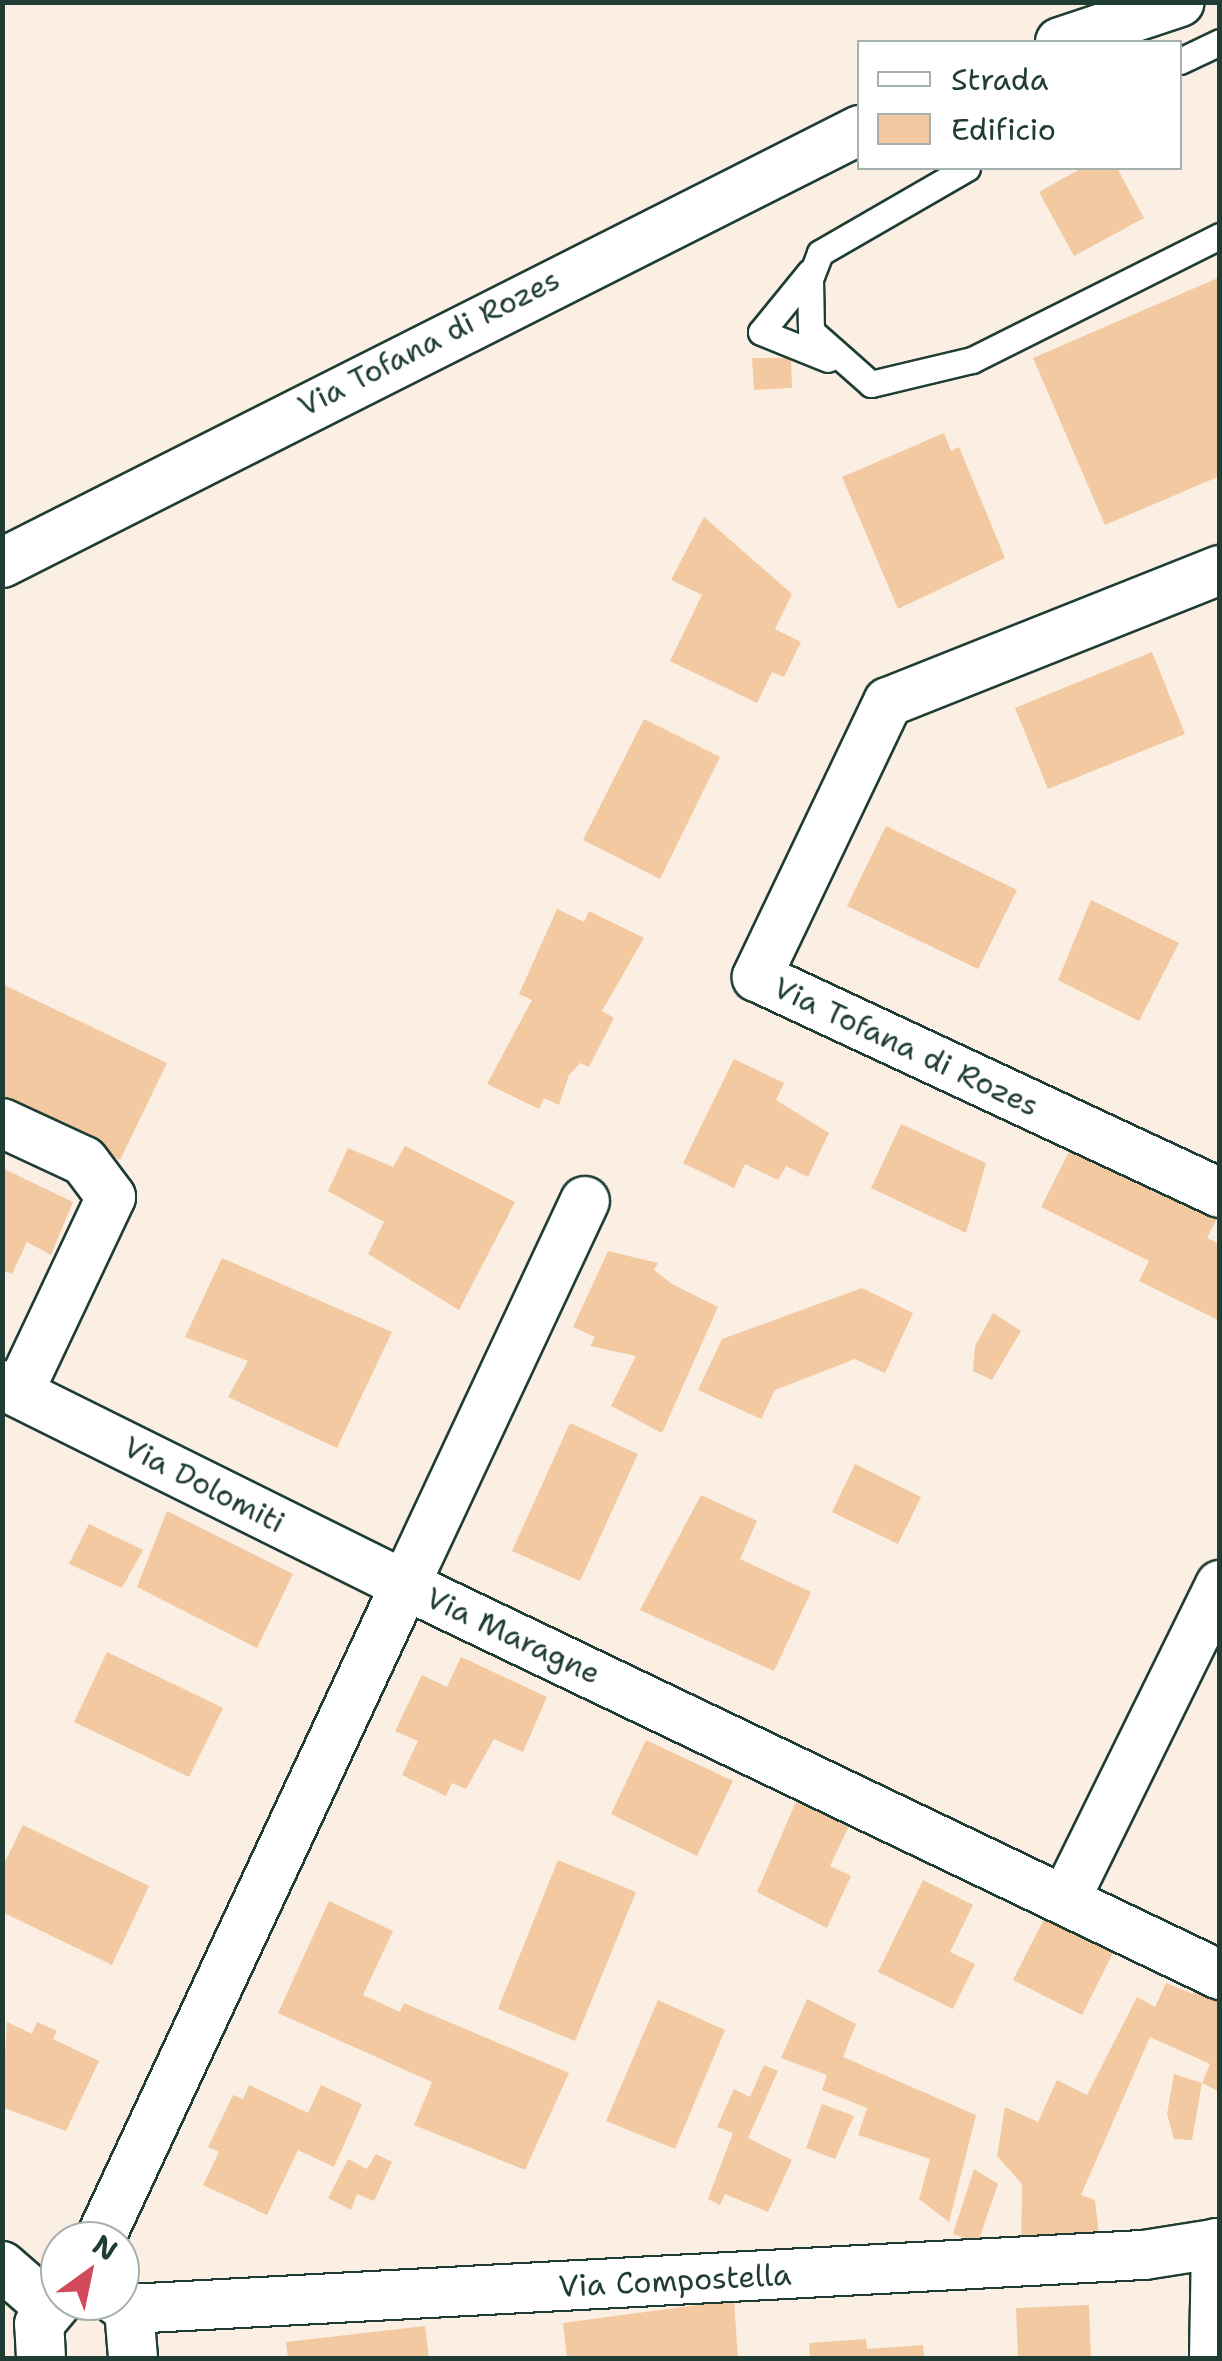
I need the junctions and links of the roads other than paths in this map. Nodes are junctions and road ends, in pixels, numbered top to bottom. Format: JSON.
{"nodes":[{"id":1,"x":1180,"y":2,"type":"edge"},
{"id":2,"x":1066,"y":40,"type":"edge"},
{"id":3,"x":1220,"y":42,"type":"edge"},
{"id":4,"x":1182,"y":59,"type":"edge"},
{"id":5,"x":857,"y":132,"type":"edge"},
{"id":6,"x":963,"y":170,"type":"edge"},
{"id":7,"x":1220,"y":236,"type":"edge"},
{"id":8,"x":816,"y":264,"type":"junction"},
{"id":9,"x":850,"y":372,"type":"junction"},
{"id":10,"x":2,"y":562,"type":"edge"},
{"id":11,"x":1220,"y":570,"type":"edge"},
{"id":12,"x":2,"y":1123,"type":"edge"},
{"id":13,"x":1220,"y":1192,"type":"edge"},
{"id":14,"x":585,"y":1202,"type":"dead end"},
{"id":15,"x":11,"y":1389,"type":"edge"},
{"id":16,"x":405,"y":1585,"type":"junction"},
{"id":17,"x":1220,"y":1585,"type":"edge"},
{"id":18,"x":1066,"y":1898,"type":"junction"},
{"id":19,"x":1220,"y":1975,"type":"edge"},
{"id":20,"x":108,"y":2221,"type":"edge"},
{"id":21,"x":1218,"y":2243,"type":"edge"},
{"id":22,"x":2,"y":2266,"type":"edge"},
{"id":23,"x":40,"y":2293,"type":"edge"},
{"id":24,"x":140,"y":2304,"type":"edge"},
{"id":25,"x":41,"y":2321,"type":"edge"},
{"id":26,"x":126,"y":2321,"type":"edge"},
{"id":27,"x":41,"y":2358,"type":"edge"},
{"id":28,"x":133,"y":2358,"type":"edge"},
{"id":29,"x":1214,"y":2358,"type":"edge"}],
"edges":[{"from":1,"to":2,"type":"street"},
{"from":3,"to":4,"type":"lane"},
{"from":5,"to":10,"type":"street","name":"Via Tofana di Rozes"},
{"from":6,"to":8,"type":"lane"},
{"from":7,"to":9,"type":"lane"},
{"from":8,"to":9,"type":"lane"},
{"from":8,"to":9,"type":"lane"},
{"from":11,"to":13,"type":"street","name":"Via Tofana di Rozes"},
{"from":12,"to":15,"type":"street"},
{"from":14,"to":16,"type":"street"},
{"from":15,"to":16,"type":"street","name":"Via Dolomiti"},
{"from":16,"to":18,"type":"street","name":"Via Maragne"},
{"from":16,"to":20,"type":"street","name":"Via Maragne"},
{"from":17,"to":18,"type":"street"},
{"from":18,"to":19,"type":"street","name":"Via Maragne"},
{"from":21,"to":24,"type":"street","name":"Via Compostella"},
{"from":21,"to":29,"type":"street"},
{"from":22,"to":23,"type":"street"},
{"from":25,"to":27,"type":"street"},
{"from":26,"to":28,"type":"street"}]}
